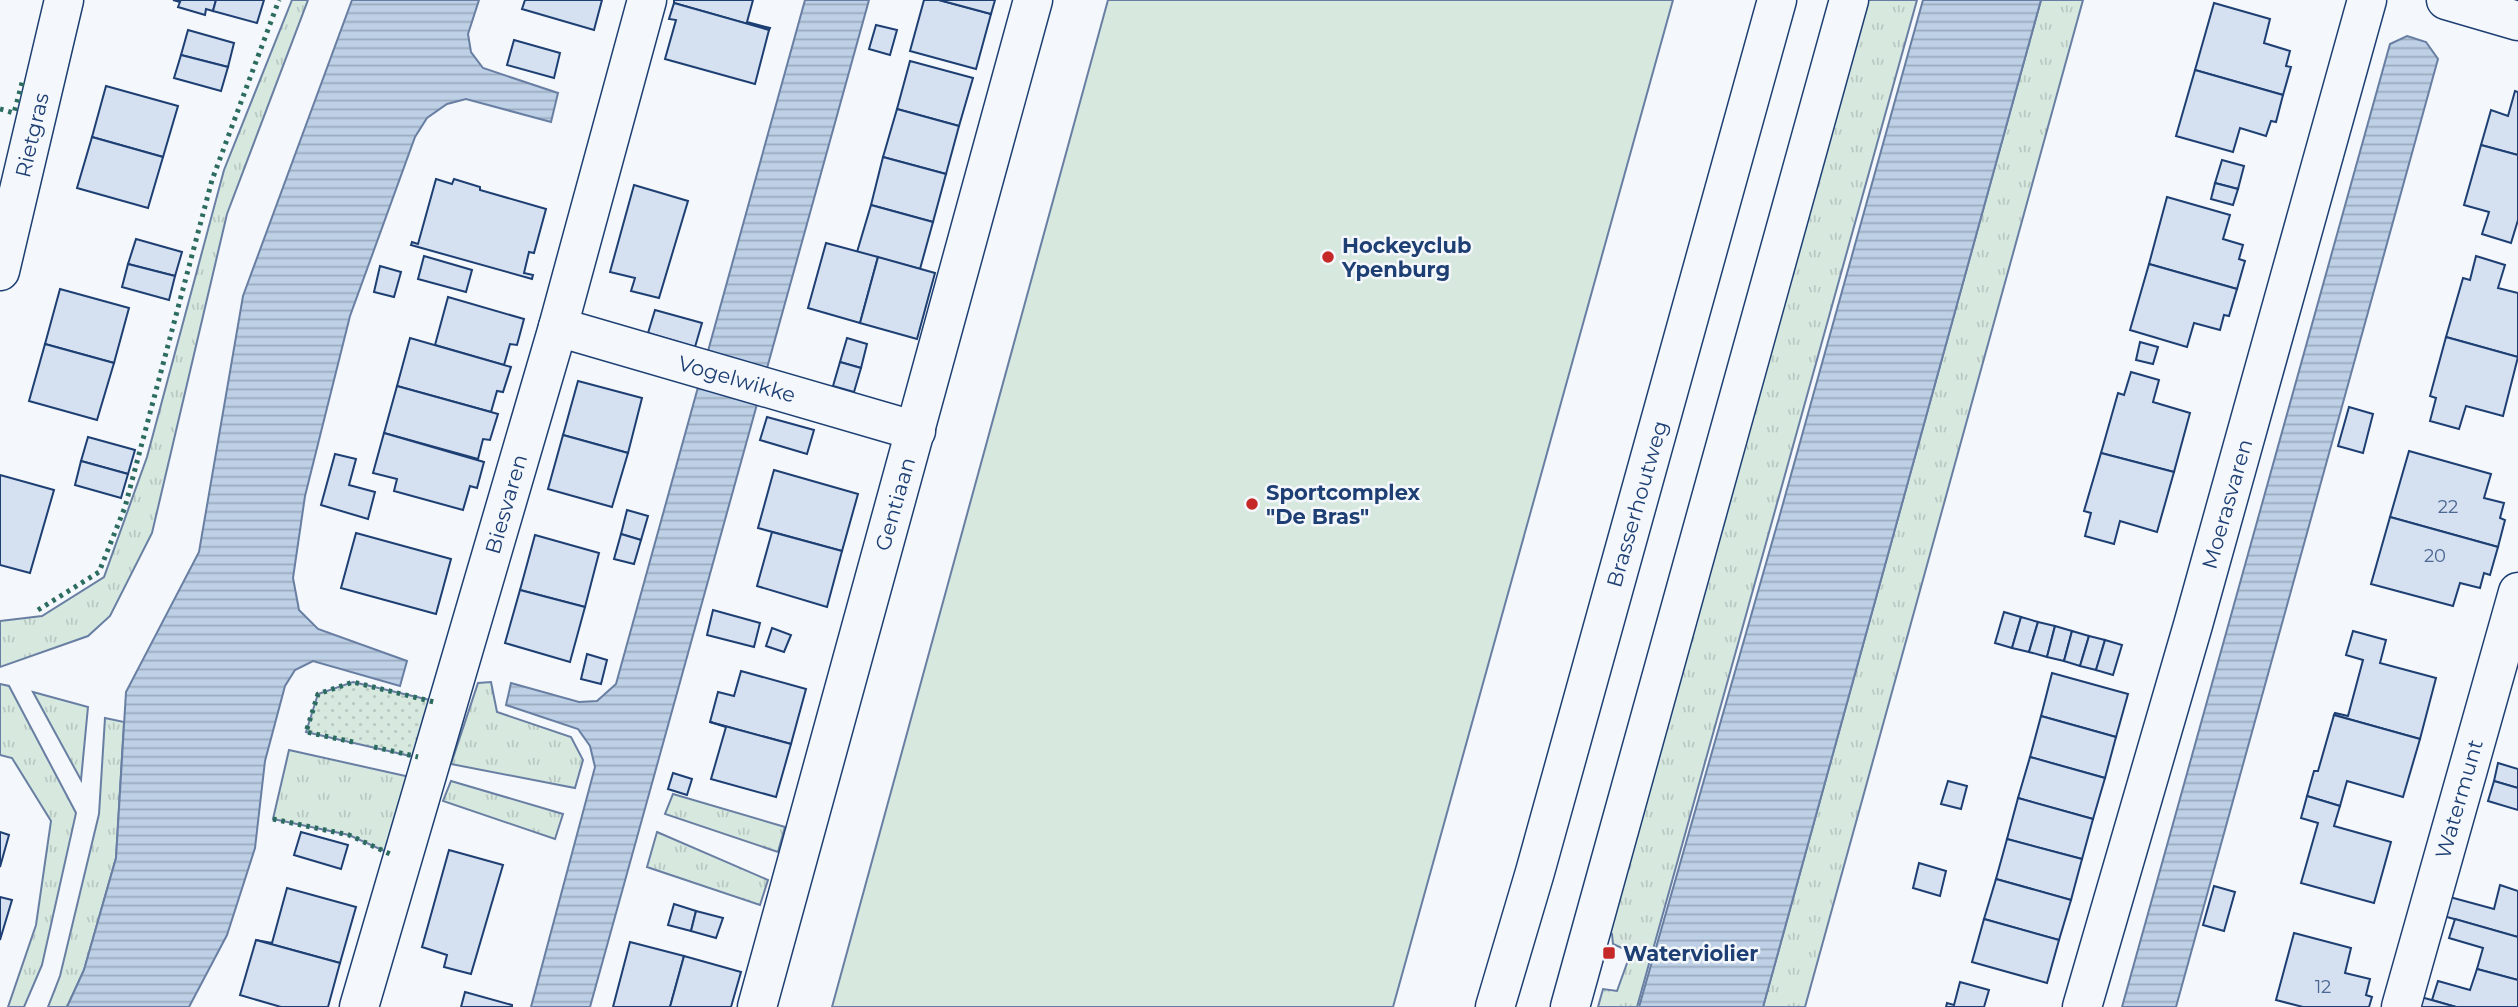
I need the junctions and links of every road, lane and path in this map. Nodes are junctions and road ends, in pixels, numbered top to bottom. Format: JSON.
{"nodes":[{"id":1,"x":64,"y":0,"type":"edge"},
{"id":2,"x":648,"y":0,"type":"edge"},
{"id":3,"x":1033,"y":0,"type":"edge"},
{"id":4,"x":1777,"y":0,"type":"edge"},
{"id":5,"x":1849,"y":0,"type":"edge"},
{"id":6,"x":2367,"y":0,"type":"edge"},
{"id":7,"x":2446,"y":0,"type":"edge"},
{"id":8,"x":2518,"y":21,"type":"edge"},
{"id":9,"x":0,"y":271,"type":"edge"},
{"id":10,"x":558,"y":327,"type":"junction"},
{"id":11,"x":916,"y":431,"type":"junction"},
{"id":12,"x":2518,"y":592,"type":"edge"},
{"id":13,"x":359,"y":1007,"type":"edge"},
{"id":14,"x":757,"y":1007,"type":"edge"},
{"id":15,"x":1495,"y":1007,"type":"edge"},
{"id":16,"x":1570,"y":1007,"type":"edge"},
{"id":17,"x":2082,"y":1007,"type":"edge"},
{"id":18,"x":2401,"y":1007,"type":"edge"}],
"edges":[{"from":1,"to":9,"type":"street","name":"Rietgras"},
{"from":2,"to":10,"type":"street","name":"Biesvaren"},
{"from":3,"to":11,"type":"street","name":"Gentiaan"},
{"from":4,"to":15,"type":"street","name":"Brasserhoutweg"},
{"from":5,"to":16,"type":"street"},
{"from":6,"to":17,"type":"street","name":"Moerasvaren"},
{"from":7,"to":8,"type":"street"},
{"from":10,"to":11,"type":"street","name":"Vogelwikke"},
{"from":10,"to":13,"type":"street","name":"Biesvaren"},
{"from":11,"to":14,"type":"street","name":"Gentiaan"},
{"from":12,"to":18,"type":"street","name":"Watermunt"}]}
